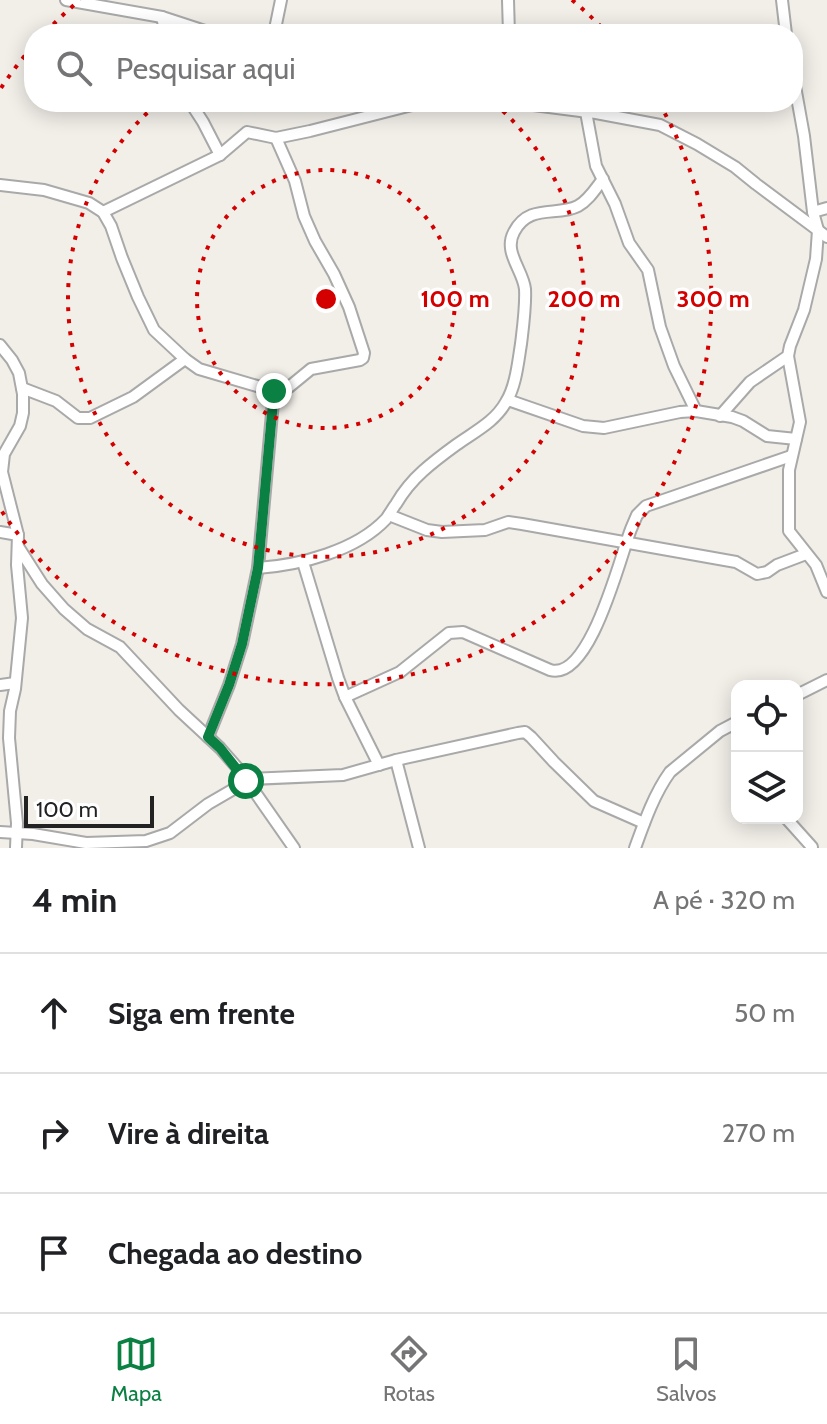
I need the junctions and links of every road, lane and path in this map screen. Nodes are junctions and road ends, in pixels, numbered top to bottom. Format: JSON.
{"nodes":[{"id":1,"x":66,"y":0,"type":"edge"},
{"id":2,"x":281,"y":0,"type":"edge"},
{"id":3,"x":508,"y":0,"type":"edge"},
{"id":4,"x":782,"y":0,"type":"edge"},
{"id":5,"x":102,"y":3,"type":"edge"},
{"id":6,"x":162,"y":17,"type":"junction"},
{"id":7,"x":164,"y":24,"type":"edge"},
{"id":8,"x":183,"y":24,"type":"edge"},
{"id":9,"x":276,"y":24,"type":"edge"},
{"id":10,"x":509,"y":24,"type":"edge"},
{"id":11,"x":785,"y":24,"type":"edge"},
{"id":12,"x":196,"y":112,"type":"edge"},
{"id":13,"x":379,"y":112,"type":"edge"},
{"id":14,"x":586,"y":112,"type":"joint"},
{"id":15,"x":800,"y":112,"type":"edge"},
{"id":16,"x":276,"y":138,"type":"junction"},
{"id":17,"x":220,"y":155,"type":"junction"},
{"id":18,"x":603,"y":179,"type":"junction"},
{"id":19,"x":0,"y":185,"type":"edge"},
{"id":20,"x":827,"y":208,"type":"edge"},
{"id":21,"x":103,"y":212,"type":"junction"},
{"id":22,"x":813,"y":212,"type":"junction"},
{"id":23,"x":823,"y":234,"type":"edge"},
{"id":24,"x":0,"y":345,"type":"edge"},
{"id":25,"x":788,"y":356,"type":"junction"},
{"id":26,"x":185,"y":359,"type":"junction"},
{"id":27,"x":22,"y":388,"type":"junction"},
{"id":28,"x":274,"y":391,"type":"junction"},
{"id":29,"x":508,"y":400,"type":"junction"},
{"id":30,"x":696,"y":411,"type":"junction"},
{"id":31,"x":720,"y":416,"type":"junction"},
{"id":32,"x":796,"y":439,"type":"junction"},
{"id":33,"x":791,"y":456,"type":"junction"},
{"id":34,"x":389,"y":515,"type":"junction"},
{"id":35,"x":0,"y":532,"type":"edge"},
{"id":36,"x":18,"y":541,"type":"junction"},
{"id":37,"x":626,"y":542,"type":"junction"},
{"id":38,"x":806,"y":554,"type":"junction"},
{"id":39,"x":303,"y":562,"type":"junction"},
{"id":40,"x":258,"y":568,"type":"junction"},
{"id":41,"x":827,"y":592,"type":"edge"},
{"id":42,"x":827,"y":680,"type":"edge"},
{"id":43,"x":15,"y":683,"type":"junction"},
{"id":44,"x":0,"y":685,"type":"edge"},
{"id":45,"x":803,"y":692,"type":"edge"},
{"id":46,"x":345,"y":697,"type":"junction"},
{"id":47,"x":731,"y":725,"type":"edge"},
{"id":48,"x":208,"y":737,"type":"junction"},
{"id":49,"x":396,"y":760,"type":"junction"},
{"id":50,"x":379,"y":765,"type":"junction"},
{"id":51,"x":246,"y":781,"type":"junction"},
{"id":52,"x":644,"y":823,"type":"junction"},
{"id":53,"x":791,"y":824,"type":"edge"},
{"id":54,"x":0,"y":832,"type":"edge"},
{"id":55,"x":16,"y":832,"type":"junction"},
{"id":56,"x":812,"y":847,"type":"edge"},
{"id":57,"x":16,"y":848,"type":"edge"},
{"id":58,"x":294,"y":848,"type":"edge"},
{"id":59,"x":419,"y":848,"type":"edge"},
{"id":60,"x":635,"y":848,"type":"edge"}],
"edges":[{"from":1,"to":5,"type":"street"},
{"from":2,"to":9,"type":"street"},
{"from":3,"to":10,"type":"street"},
{"from":4,"to":11,"type":"street"},
{"from":5,"to":6,"type":"street"},
{"from":6,"to":7,"type":"street"},
{"from":6,"to":8,"type":"street"},
{"from":12,"to":17,"type":"street"},
{"from":13,"to":16,"type":"street"},
{"from":14,"to":18,"type":"street"},
{"from":14,"to":23,"type":"street"},
{"from":15,"to":22,"type":"street"},
{"from":16,"to":17,"type":"street"},
{"from":16,"to":28,"type":"street"},
{"from":17,"to":21,"type":"street"},
{"from":18,"to":29,"type":"street"},
{"from":18,"to":30,"type":"street"},
{"from":19,"to":21,"type":"street"},
{"from":20,"to":22,"type":"street"},
{"from":21,"to":26,"type":"street"},
{"from":22,"to":23,"type":"street"},
{"from":23,"to":25,"type":"street"},
{"from":24,"to":27,"type":"street"},
{"from":25,"to":31,"type":"street"},
{"from":25,"to":32,"type":"street"},
{"from":26,"to":27,"type":"street"},
{"from":26,"to":28,"type":"street"},
{"from":27,"to":36,"type":"street"},
{"from":28,"to":40,"type":"street"},
{"from":29,"to":30,"type":"street"},
{"from":29,"to":34,"type":"street"},
{"from":30,"to":31,"type":"street"},
{"from":31,"to":32,"type":"street"},
{"from":32,"to":33,"type":"street"},
{"from":33,"to":37,"type":"street"},
{"from":33,"to":38,"type":"street"},
{"from":34,"to":37,"type":"street"},
{"from":34,"to":39,"type":"street"},
{"from":35,"to":36,"type":"street"},
{"from":36,"to":43,"type":"street"},
{"from":36,"to":48,"type":"street"},
{"from":37,"to":38,"type":"street"},
{"from":37,"to":46,"type":"street"},
{"from":38,"to":41,"type":"street"},
{"from":39,"to":40,"type":"street"},
{"from":39,"to":46,"type":"street"},
{"from":40,"to":48,"type":"street"},
{"from":42,"to":45,"type":"street"},
{"from":43,"to":44,"type":"street"},
{"from":43,"to":55,"type":"street"},
{"from":46,"to":50,"type":"street"},
{"from":47,"to":52,"type":"street"},
{"from":48,"to":51,"type":"street"},
{"from":49,"to":50,"type":"street"},
{"from":49,"to":52,"type":"street"},
{"from":49,"to":59,"type":"street"},
{"from":50,"to":51,"type":"street"},
{"from":51,"to":55,"type":"street"},
{"from":51,"to":58,"type":"street"},
{"from":52,"to":60,"type":"street"},
{"from":53,"to":56,"type":"street"},
{"from":54,"to":55,"type":"street"},
{"from":55,"to":57,"type":"street"}]}
